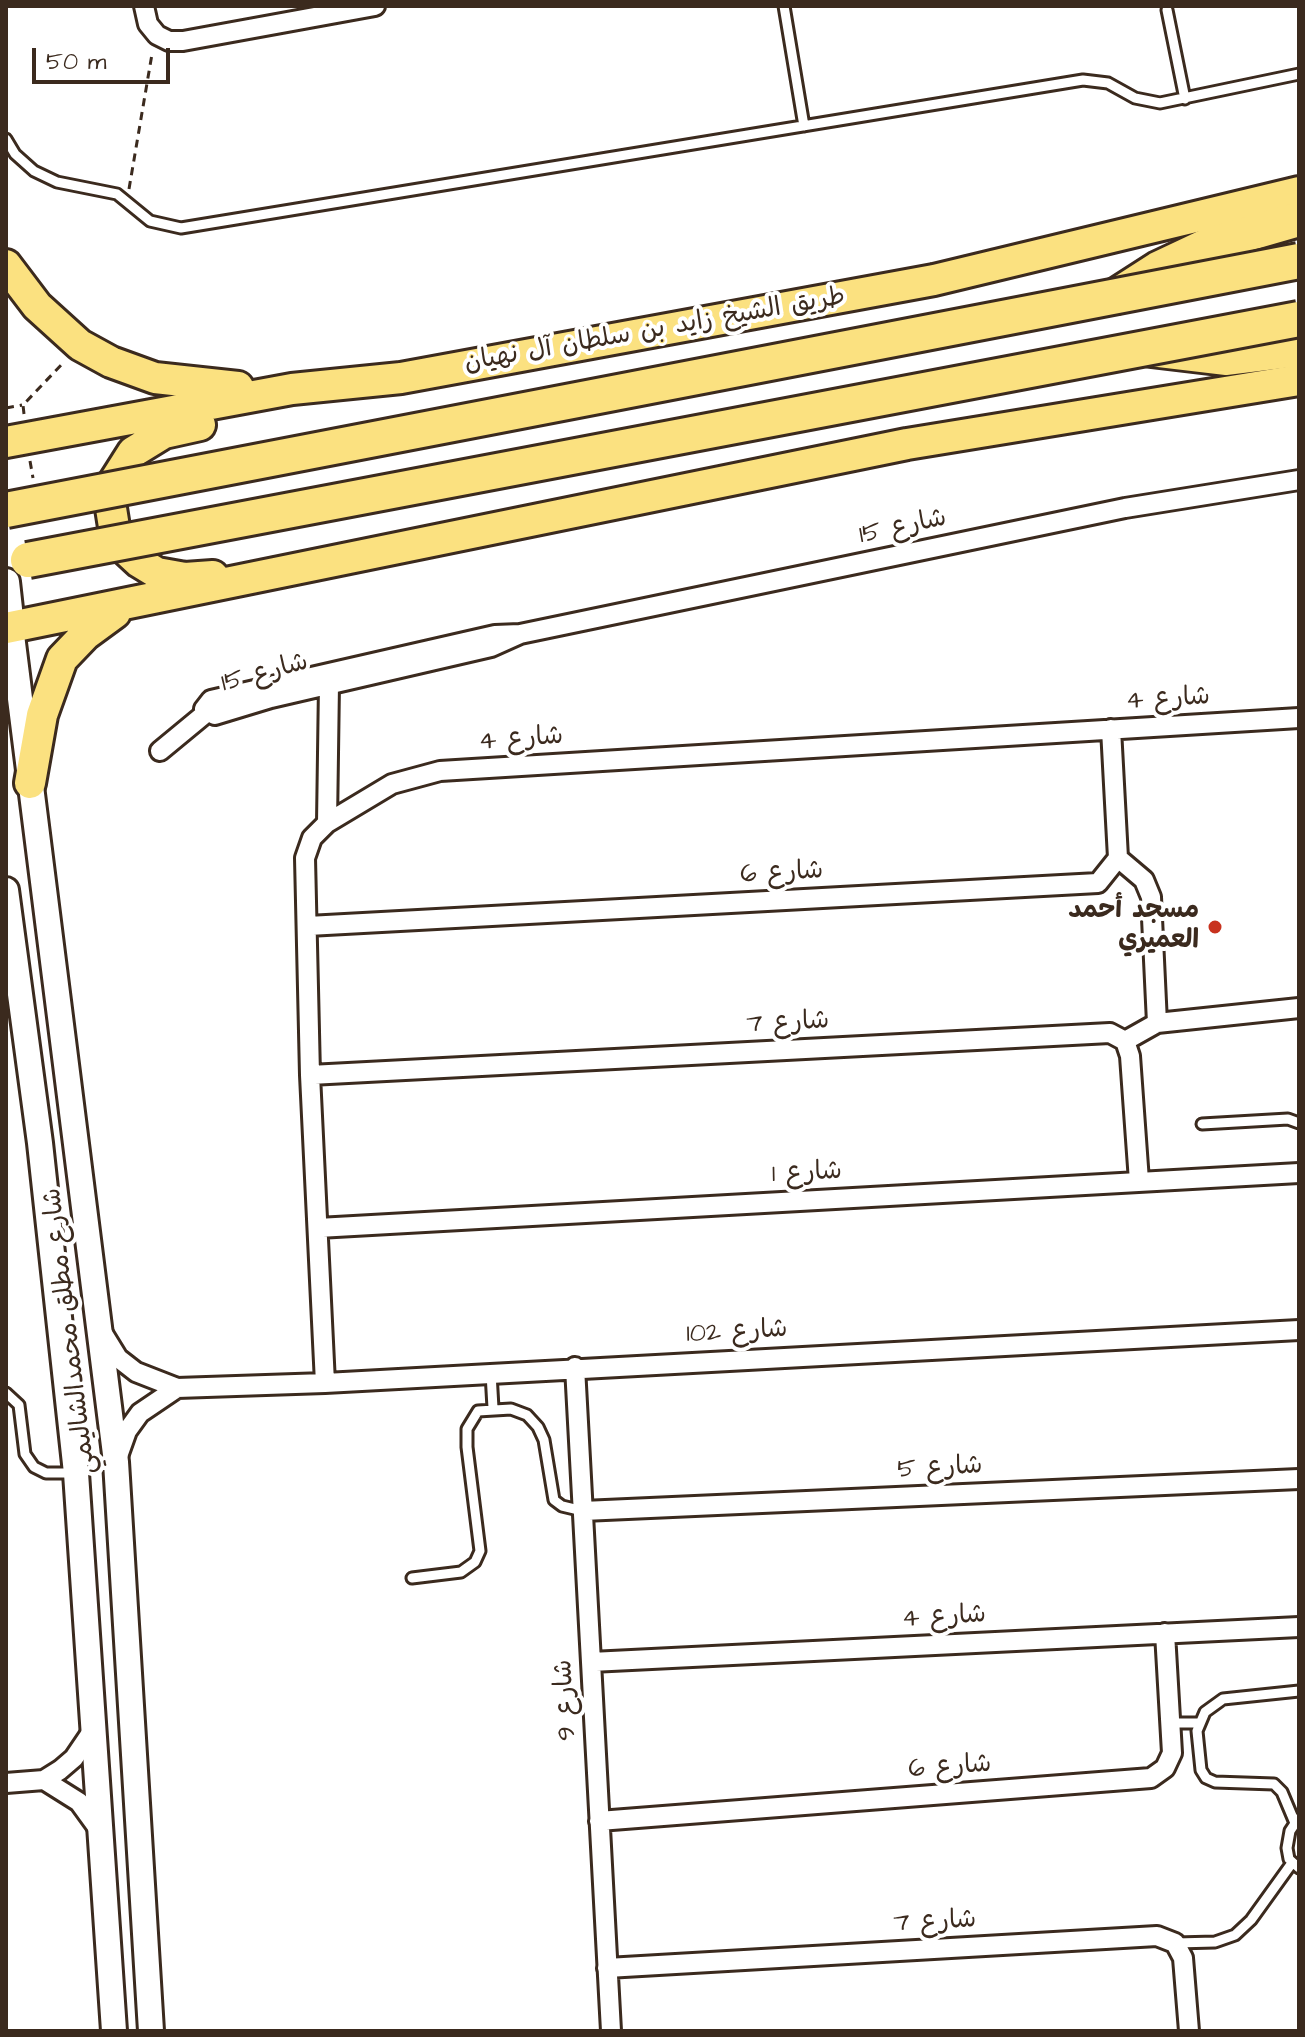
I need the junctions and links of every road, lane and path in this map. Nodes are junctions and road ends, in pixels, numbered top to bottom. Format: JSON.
{"nodes":[{"id":1,"x":144,"y":6,"type":"edge"},
{"id":2,"x":375,"y":6,"type":"edge"},
{"id":3,"x":784,"y":6,"type":"edge"},
{"id":4,"x":1167,"y":10,"type":"dead end"},
{"id":5,"x":306,"y":12,"type":"edge"},
{"id":6,"x":157,"y":35,"type":"junction"},
{"id":7,"x":1299,"y":74,"type":"edge"},
{"id":8,"x":1185,"y":99,"type":"junction"},
{"id":9,"x":804,"y":126,"type":"junction"},
{"id":10,"x":6,"y":139,"type":"edge"},
{"id":11,"x":1299,"y":192,"type":"edge"},
{"id":12,"x":128,"y":200,"type":"junction"},
{"id":13,"x":1299,"y":219,"type":"edge"},
{"id":14,"x":1299,"y":261,"type":"edge"},
{"id":15,"x":6,"y":265,"type":"edge"},
{"id":16,"x":1113,"y":298,"type":"junction"},
{"id":17,"x":1299,"y":319,"type":"edge"},
{"id":18,"x":1150,"y":349,"type":"junction"},
{"id":19,"x":1299,"y":349,"type":"edge"},
{"id":20,"x":401,"y":378,"type":"junction"},
{"id":21,"x":1299,"y":380,"type":"edge"},
{"id":22,"x":292,"y":389,"type":"junction"},
{"id":23,"x":23,"y":405,"type":"dead end"},
{"id":24,"x":6,"y":408,"type":"edge"},
{"id":25,"x":6,"y":442,"type":"edge"},
{"id":26,"x":1299,"y":480,"type":"edge"},
{"id":27,"x":6,"y":510,"type":"edge"},
{"id":28,"x":444,"y":540,"type":"junction"},
{"id":29,"x":6,"y":565,"type":"edge"},
{"id":30,"x":6,"y":582,"type":"edge"},
{"id":31,"x":123,"y":607,"type":"junction"},
{"id":32,"x":9,"y":628,"type":"edge"},
{"id":33,"x":520,"y":634,"type":"junction"},
{"id":34,"x":329,"y":684,"type":"junction"},
{"id":35,"x":206,"y":713,"type":"junction"},
{"id":36,"x":1299,"y":718,"type":"edge"},
{"id":37,"x":1111,"y":729,"type":"junction"},
{"id":38,"x":160,"y":751,"type":"dead end"},
{"id":39,"x":30,"y":783,"type":"junction"},
{"id":40,"x":327,"y":823,"type":"junction"},
{"id":41,"x":1118,"y":858,"type":"junction"},
{"id":42,"x":6,"y":890,"type":"edge"},
{"id":43,"x":6,"y":897,"type":"edge"},
{"id":44,"x":308,"y":926,"type":"junction"},
{"id":45,"x":10,"y":954,"type":"edge"},
{"id":46,"x":1299,"y":1008,"type":"edge"},
{"id":47,"x":1157,"y":1023,"type":"junction"},
{"id":48,"x":1125,"y":1041,"type":"junction"},
{"id":49,"x":310,"y":1075,"type":"junction"},
{"id":50,"x":1299,"y":1123,"type":"edge"},
{"id":51,"x":1202,"y":1124,"type":"dead end"},
{"id":52,"x":77,"y":1142,"type":"junction"},
{"id":53,"x":40,"y":1143,"type":"junction"},
{"id":54,"x":1299,"y":1173,"type":"edge"},
{"id":55,"x":1139,"y":1181,"type":"junction"},
{"id":56,"x":318,"y":1228,"type":"junction"},
{"id":57,"x":1299,"y":1330,"type":"edge"},
{"id":58,"x":101,"y":1332,"type":"junction"},
{"id":59,"x":575,"y":1367,"type":"junction"},
{"id":60,"x":491,"y":1373,"type":"junction"},
{"id":61,"x":325,"y":1383,"type":"junction"},
{"id":62,"x":177,"y":1388,"type":"junction"},
{"id":63,"x":6,"y":1393,"type":"edge"},
{"id":64,"x":493,"y":1408,"type":"junction"},
{"id":65,"x":116,"y":1462,"type":"junction"},
{"id":66,"x":76,"y":1473,"type":"junction"},
{"id":67,"x":1299,"y":1479,"type":"edge"},
{"id":68,"x":583,"y":1511,"type":"junction"},
{"id":69,"x":412,"y":1578,"type":"dead end"},
{"id":70,"x":1299,"y":1627,"type":"edge"},
{"id":71,"x":1165,"y":1633,"type":"junction"},
{"id":72,"x":591,"y":1662,"type":"junction"},
{"id":73,"x":1299,"y":1691,"type":"edge"},
{"id":74,"x":1171,"y":1723,"type":"junction"},
{"id":75,"x":1199,"y":1723,"type":"junction"},
{"id":76,"x":95,"y":1727,"type":"junction"},
{"id":77,"x":44,"y":1780,"type":"junction"},
{"id":78,"x":6,"y":1783,"type":"edge"},
{"id":79,"x":599,"y":1821,"type":"junction"},
{"id":80,"x":1297,"y":1821,"type":"edge"},
{"id":81,"x":103,"y":1836,"type":"junction"},
{"id":82,"x":1295,"y":1866,"type":"edge"},
{"id":83,"x":109,"y":1909,"type":"junction"},
{"id":84,"x":1175,"y":1943,"type":"junction"},
{"id":85,"x":607,"y":1968,"type":"junction"},
{"id":86,"x":151,"y":2020,"type":"edge"},
{"id":87,"x":114,"y":2031,"type":"edge"},
{"id":88,"x":611,"y":2031,"type":"edge"},
{"id":89,"x":1189,"y":2031,"type":"edge"}],
"edges":[{"from":1,"to":6,"type":"street"},
{"from":2,"to":5,"type":"street"},
{"from":3,"to":9,"type":"lane"},
{"from":4,"to":8,"type":"lane"},
{"from":5,"to":6,"type":"street"},
{"from":6,"to":12,"type":"path"},
{"from":7,"to":8,"type":"lane"},
{"from":8,"to":9,"type":"lane"},
{"from":9,"to":12,"type":"lane"},
{"from":10,"to":12,"type":"lane"},
{"from":11,"to":20,"type":"main road","name":"طريق الشيخ زايد بن سلطان آل نهيان"},
{"from":13,"to":16,"type":"highway"},
{"from":14,"to":16,"type":"highway","name":"طريق الشيخ زايد بن سلطان آل نهيان","bridge":true},
{"from":15,"to":22,"type":"main road"},
{"from":16,"to":27,"type":"highway","name":"طريق الشيخ زايد بن سلطان آل نهيان","bridge":true},
{"from":17,"to":18,"type":"highway","bridge":true},
{"from":18,"to":19,"type":"highway"},
{"from":18,"to":29,"type":"highway","bridge":true},
{"from":20,"to":22,"type":"main road","name":"طريق الشيخ زايد بن سلطان آل نهيان"},
{"from":20,"to":28,"type":"main road"},
{"from":21,"to":28,"type":"main road"},
{"from":22,"to":25,"type":"main road","name":"طريق الشيخ زايد بن سلطان آل نهيان"},
{"from":23,"to":24,"type":"path"},
{"from":26,"to":33,"type":"street","name":"شارع 15"},
{"from":28,"to":31,"type":"main road"},
{"from":30,"to":32,"type":"main road"},
{"from":31,"to":32,"type":"main road"},
{"from":31,"to":39,"type":"main road"},
{"from":32,"to":39,"type":"street","name":"شارع مطلق محمدالشاليمي"},
{"from":33,"to":34,"type":"street","name":"شارع 15"},
{"from":33,"to":35,"type":"street","name":"شارع 15"},
{"from":34,"to":35,"type":"street","name":"شارع 15"},
{"from":34,"to":40,"type":"street"},
{"from":35,"to":38,"type":"street"},
{"from":36,"to":37,"type":"street","name":"شارع 4"},
{"from":37,"to":40,"type":"street","name":"شارع 4"},
{"from":37,"to":41,"type":"street"},
{"from":39,"to":52,"type":"street","name":"شارع مطلق محمدالشاليمي"},
{"from":40,"to":44,"type":"street","name":"شارع 4"},
{"from":41,"to":44,"type":"street","name":"شارع 6"},
{"from":41,"to":47,"type":"street"},
{"from":42,"to":43,"type":"street","name":"شارع مطلق محمدالشاليمي"},
{"from":43,"to":45,"type":"street","name":"شارع مطلق محمدالشاليمي"},
{"from":44,"to":49,"type":"street","name":"شارع 4"},
{"from":45,"to":53,"type":"street","name":"شارع مطلق محمدالشاليمي"},
{"from":46,"to":47,"type":"street"},
{"from":47,"to":48,"type":"street"},
{"from":48,"to":49,"type":"street","name":"شارع 7"},
{"from":48,"to":55,"type":"street"},
{"from":49,"to":56,"type":"street","name":"شارع 4"},
{"from":50,"to":51,"type":"lane"},
{"from":52,"to":53,"type":"street"},
{"from":52,"to":58,"type":"street","name":"شارع مطلق محمدالشاليمي"},
{"from":53,"to":66,"type":"street","name":"شارع مطلق محمدالشاليمي"},
{"from":54,"to":55,"type":"street","name":"شارع 1"},
{"from":55,"to":56,"type":"street","name":"شارع 1"},
{"from":56,"to":61,"type":"street","name":"شارع 4"},
{"from":57,"to":59,"type":"street","name":"شارع 102"},
{"from":58,"to":62,"type":"street","name":"شارع 102"},
{"from":58,"to":65,"type":"street","name":"شارع مطلق محمدالشاليمي"},
{"from":59,"to":60,"type":"street","name":"شارع 102"},
{"from":59,"to":68,"type":"street","name":"شارع 9"},
{"from":60,"to":61,"type":"street","name":"شارع 102"},
{"from":60,"to":64,"type":"lane"},
{"from":61,"to":62,"type":"street","name":"شارع 102"},
{"from":62,"to":65,"type":"street"},
{"from":63,"to":66,"type":"lane"},
{"from":64,"to":68,"type":"lane"},
{"from":64,"to":69,"type":"lane"},
{"from":65,"to":86,"type":"street","name":"شارع مطلق محمدالشاليمي"},
{"from":66,"to":76,"type":"street","name":"شارع مطلق محمدالشاليمي"},
{"from":67,"to":68,"type":"street","name":"شارع 5"},
{"from":68,"to":72,"type":"street","name":"شارع 9"},
{"from":70,"to":71,"type":"street","name":"شارع 4"},
{"from":71,"to":72,"type":"street","name":"شارع 4"},
{"from":71,"to":74,"type":"street","name":"شارع 6"},
{"from":72,"to":79,"type":"street","name":"شارع 9"},
{"from":73,"to":75,"type":"lane"},
{"from":74,"to":75,"type":"lane"},
{"from":74,"to":79,"type":"street","name":"شارع 6"},
{"from":75,"to":80,"type":"lane"},
{"from":76,"to":77,"type":"street"},
{"from":76,"to":81,"type":"street","name":"شارع مطلق محمدالشاليمي"},
{"from":77,"to":78,"type":"street"},
{"from":77,"to":81,"type":"street"},
{"from":79,"to":85,"type":"street","name":"شارع 9"},
{"from":80,"to":82,"type":"lane"},
{"from":81,"to":83,"type":"street","name":"شارع مطلق محمدالشاليمي"},
{"from":82,"to":84,"type":"lane"},
{"from":83,"to":86,"type":"street"},
{"from":83,"to":87,"type":"street","name":"شارع مطلق محمدالشاليمي"},
{"from":84,"to":85,"type":"street","name":"شارع 7"},
{"from":84,"to":89,"type":"street"},
{"from":85,"to":88,"type":"street","name":"شارع 9"}]}
